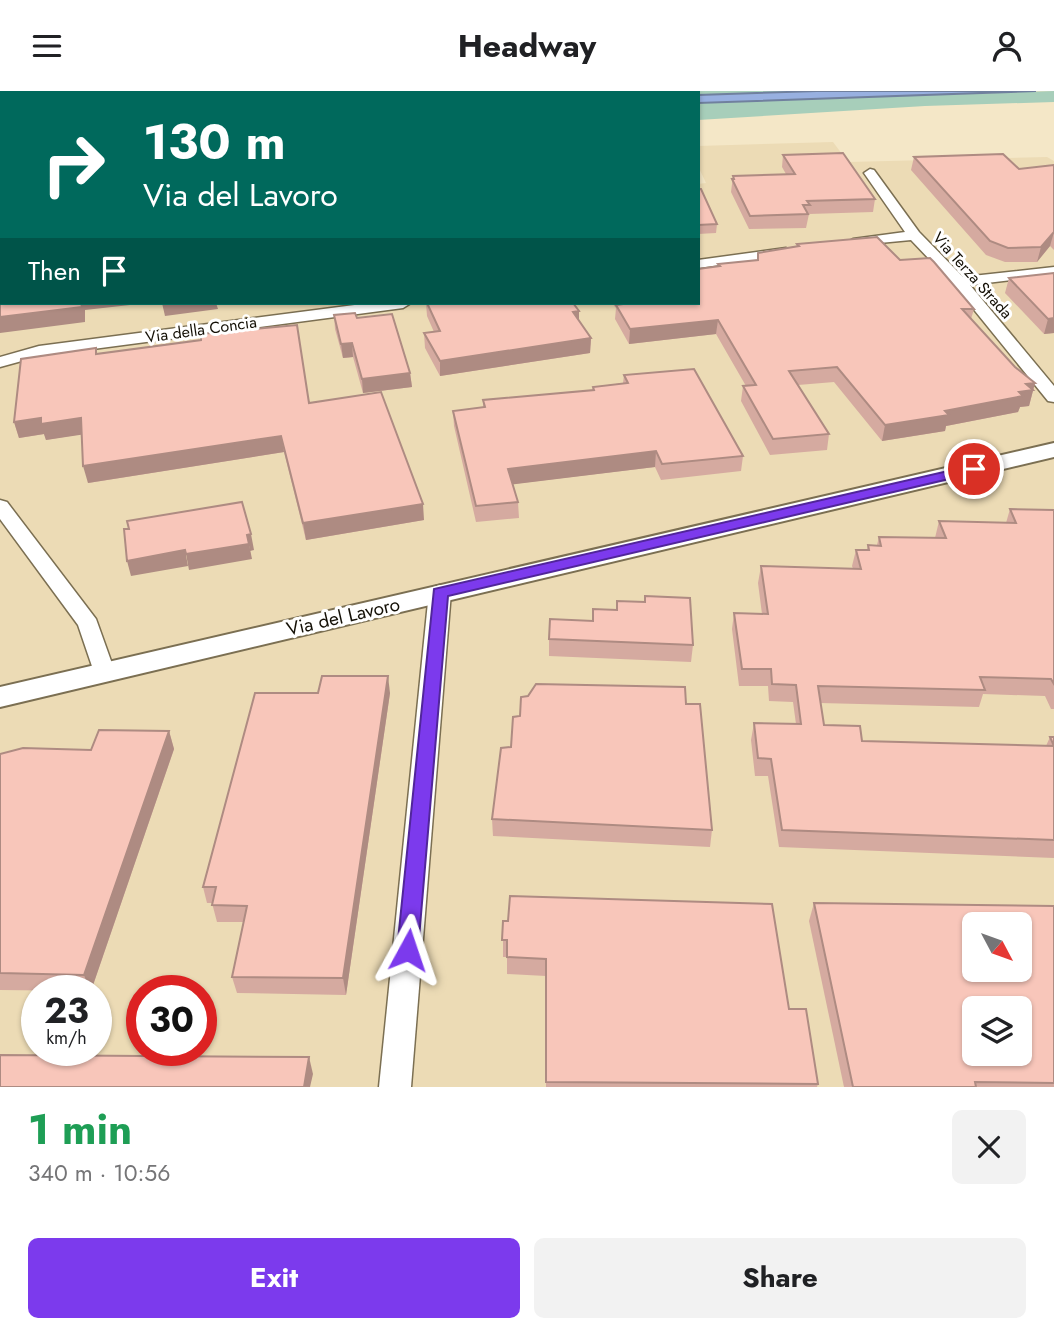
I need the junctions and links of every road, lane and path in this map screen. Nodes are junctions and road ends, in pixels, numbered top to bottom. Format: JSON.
{"nodes":[{"id":1,"x":870,"y":173,"type":"dead end"},
{"id":2,"x":914,"y":235,"type":"junction"},
{"id":3,"x":833,"y":246,"type":"edge"},
{"id":4,"x":806,"y":250,"type":"edge"},
{"id":5,"x":700,"y":264,"type":"edge"},
{"id":6,"x":1054,"y":271,"type":"edge"},
{"id":7,"x":960,"y":282,"type":"junction"},
{"id":8,"x":388,"y":305,"type":"edge"},
{"id":9,"x":0,"y":362,"type":"edge"},
{"id":10,"x":1054,"y":397,"type":"edge"},
{"id":11,"x":1054,"y":450,"type":"edge"},
{"id":12,"x":0,"y":506,"type":"edge"},
{"id":13,"x":440,"y":592,"type":"junction"},
{"id":14,"x":104,"y":672,"type":"junction"},
{"id":15,"x":0,"y":697,"type":"edge"},
{"id":16,"x":395,"y":1087,"type":"edge"}],
"edges":[{"from":1,"to":2,"type":"street","name":"Via Terza Strada"},
{"from":2,"to":3,"type":"street"},
{"from":2,"to":7,"type":"street","name":"Via Terza Strada"},
{"from":4,"to":5,"type":"street"},
{"from":6,"to":7,"type":"street"},
{"from":7,"to":10,"type":"street","name":"Via Terza Strada"},
{"from":8,"to":9,"type":"street","name":"Via della Concia"},
{"from":11,"to":13,"type":"street","name":"Via del Lavoro"},
{"from":12,"to":14,"type":"street"},
{"from":13,"to":14,"type":"street","name":"Via del Lavoro"},
{"from":13,"to":16,"type":"street"},
{"from":14,"to":15,"type":"street","name":"Via del Lavoro"}]}
